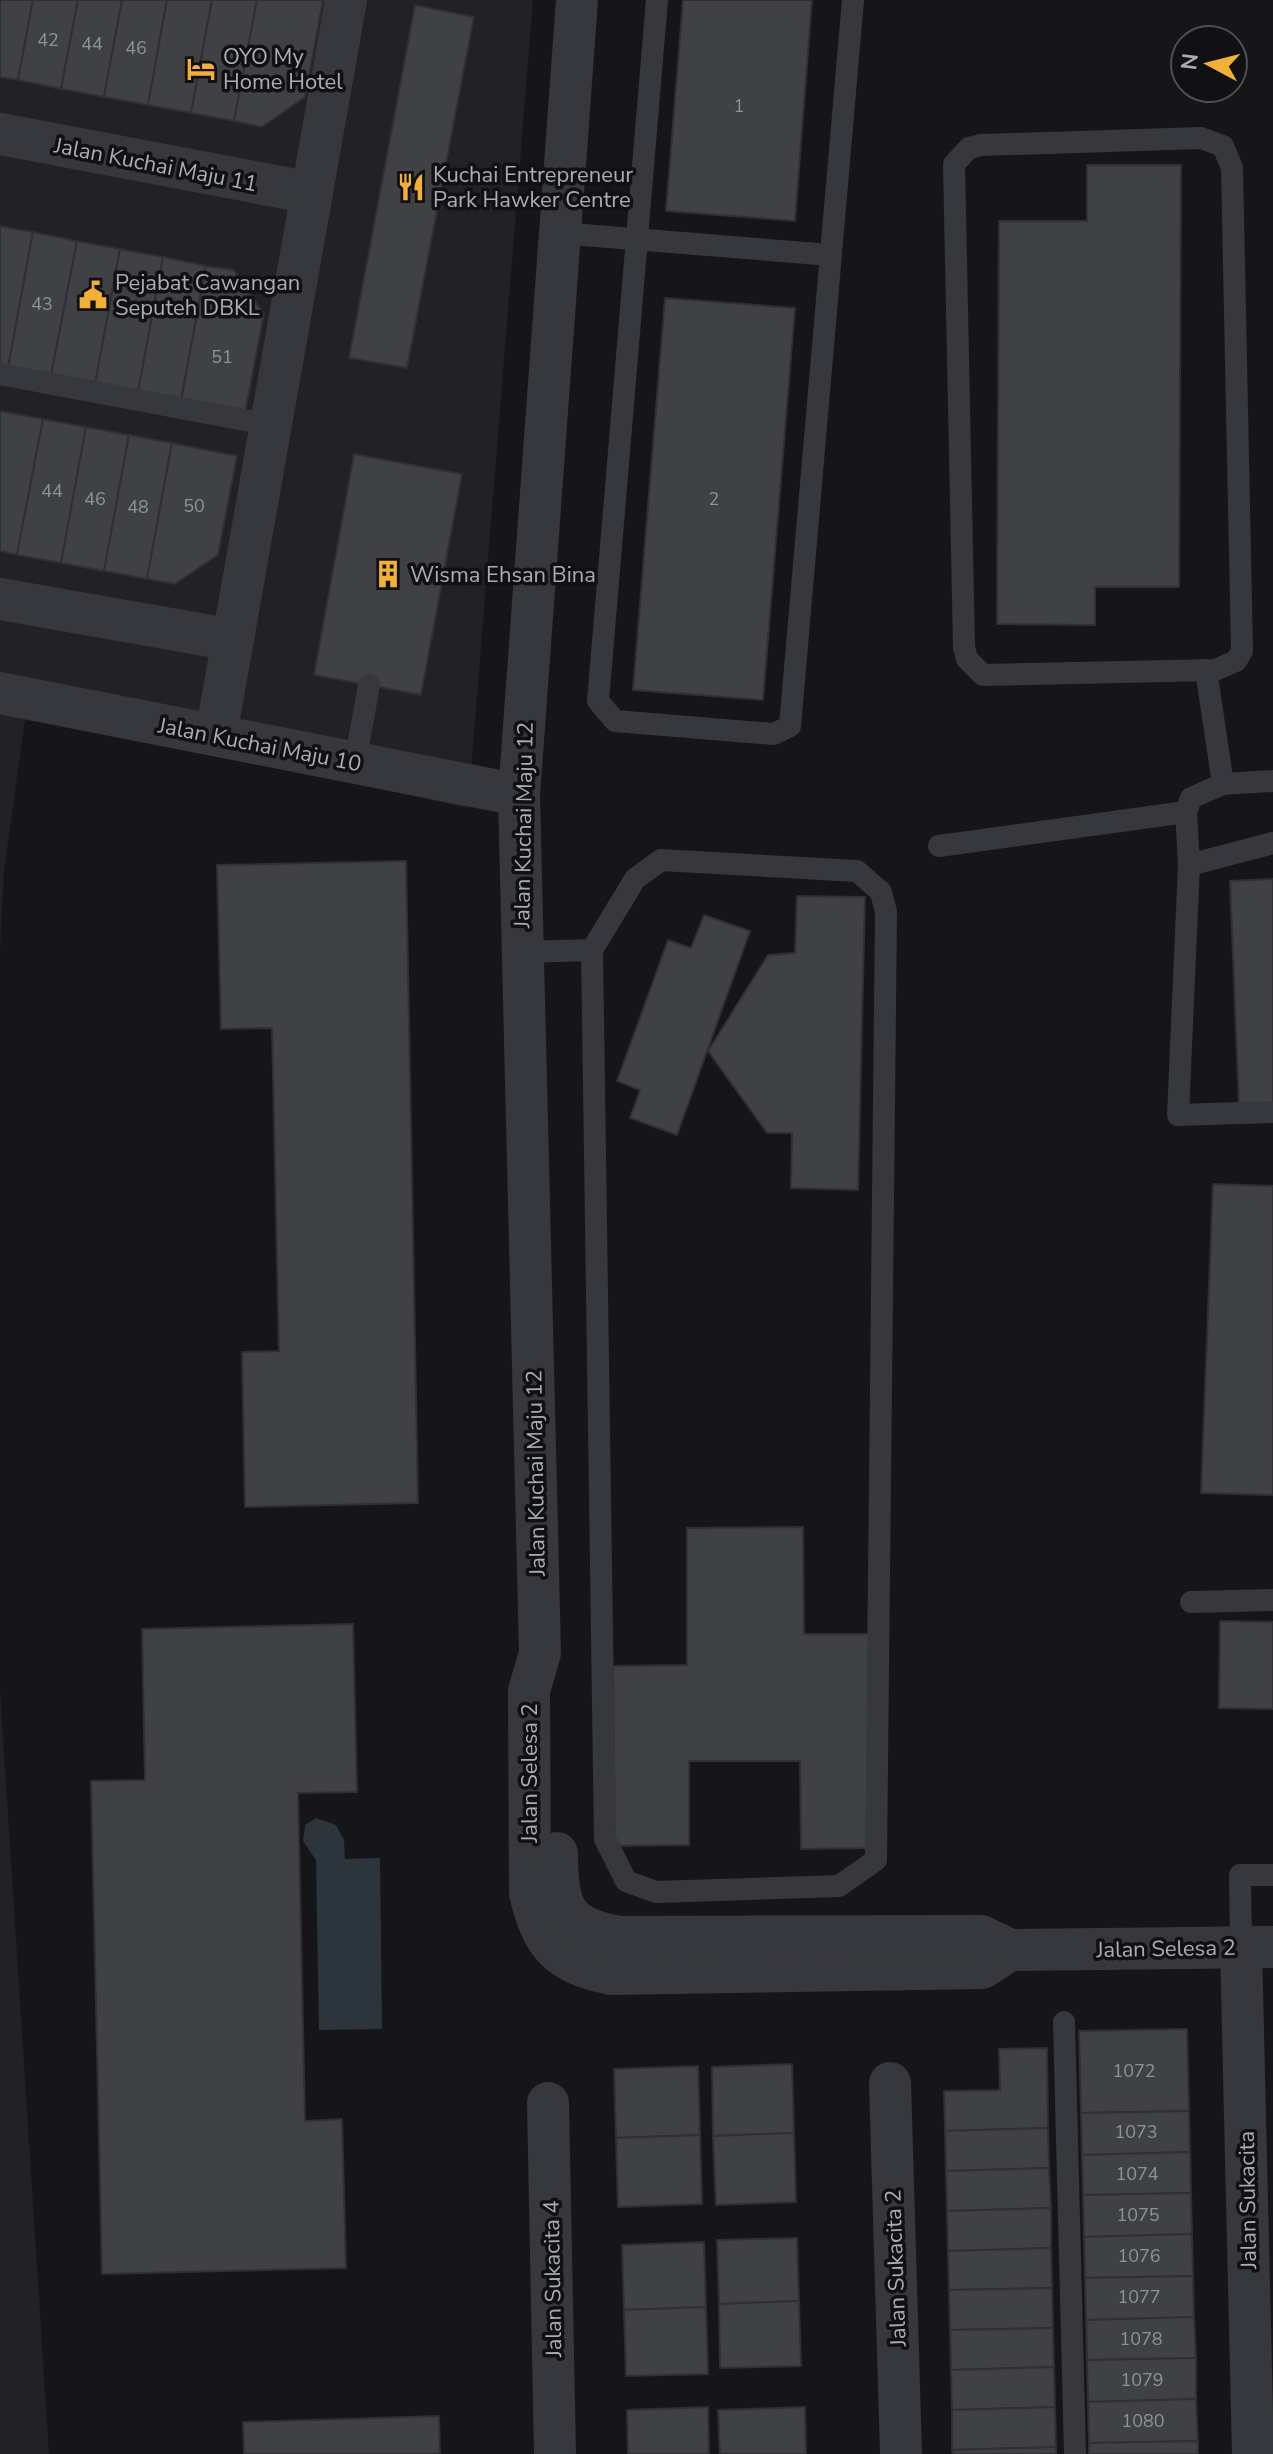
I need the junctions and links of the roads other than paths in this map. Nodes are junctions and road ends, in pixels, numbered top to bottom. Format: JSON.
{"nodes":[{"id":1,"x":346,"y":0,"type":"edge"},
{"id":2,"x":577,"y":0,"type":"edge"},
{"id":3,"x":657,"y":0,"type":"edge"},
{"id":4,"x":853,"y":0,"type":"edge"},
{"id":5,"x":0,"y":134,"type":"edge"},
{"id":6,"x":312,"y":193,"type":"junction"},
{"id":7,"x":559,"y":233,"type":"junction"},
{"id":8,"x":636,"y":239,"type":"junction"},
{"id":9,"x":831,"y":255,"type":"junction"},
{"id":10,"x":0,"y":374,"type":"edge"},
{"id":11,"x":271,"y":425,"type":"junction"},
{"id":12,"x":0,"y":599,"type":"edge"},
{"id":13,"x":233,"y":640,"type":"junction"},
{"id":14,"x":1206,"y":670,"type":"junction"},
{"id":15,"x":369,"y":685,"type":"dead end"},
{"id":16,"x":0,"y":693,"type":"edge"},
{"id":17,"x":216,"y":735,"type":"junction"},
{"id":18,"x":355,"y":763,"type":"junction"},
{"id":19,"x":1273,"y":781,"type":"edge"},
{"id":20,"x":1223,"y":784,"type":"junction"},
{"id":21,"x":519,"y":795,"type":"junction"},
{"id":22,"x":1186,"y":812,"type":"junction"},
{"id":23,"x":1273,"y":843,"type":"edge"},
{"id":24,"x":939,"y":846,"type":"dead end"},
{"id":25,"x":1189,"y":865,"type":"junction"},
{"id":26,"x":592,"y":950,"type":"junction"},
{"id":27,"x":522,"y":952,"type":"junction"},
{"id":28,"x":1273,"y":1112,"type":"edge"},
{"id":29,"x":1273,"y":1600,"type":"edge"},
{"id":30,"x":1191,"y":1602,"type":"dead end"},
{"id":31,"x":540,"y":1653,"type":"joint"},
{"id":32,"x":1273,"y":1875,"type":"edge"},
{"id":33,"x":1257,"y":1947,"type":"edge"},
{"id":34,"x":1064,"y":2022,"type":"dead end"},
{"id":35,"x":890,"y":2083,"type":"dead end"},
{"id":36,"x":548,"y":2103,"type":"dead end"},
{"id":37,"x":555,"y":2454,"type":"edge"},
{"id":38,"x":901,"y":2454,"type":"edge"},
{"id":39,"x":1075,"y":2454,"type":"edge"},
{"id":40,"x":1253,"y":2454,"type":"edge"}],
"edges":[{"from":1,"to":6,"type":"street"},
{"from":2,"to":7,"type":"street","name":"Jalan Kuchai Maju 12"},
{"from":3,"to":8,"type":"lane"},
{"from":4,"to":9,"type":"lane"},
{"from":5,"to":6,"type":"street","name":"Jalan Kuchai Maju 11"},
{"from":6,"to":11,"type":"street"},
{"from":7,"to":8,"type":"lane"},
{"from":7,"to":21,"type":"street","name":"Jalan Kuchai Maju 12"},
{"from":8,"to":9,"type":"lane"},
{"from":8,"to":9,"type":"lane"},
{"from":10,"to":11,"type":"lane"},
{"from":11,"to":13,"type":"street"},
{"from":12,"to":13,"type":"street"},
{"from":13,"to":17,"type":"street"},
{"from":14,"to":14,"type":"lane"},
{"from":14,"to":20,"type":"lane"},
{"from":15,"to":18,"type":"lane"},
{"from":16,"to":17,"type":"street","name":"Jalan Kuchai Maju 10"},
{"from":17,"to":18,"type":"street","name":"Jalan Kuchai Maju 10"},
{"from":18,"to":21,"type":"street","name":"Jalan Kuchai Maju 10"},
{"from":19,"to":20,"type":"lane"},
{"from":20,"to":22,"type":"lane"},
{"from":21,"to":27,"type":"street","name":"Jalan Kuchai Maju 12"},
{"from":22,"to":24,"type":"lane"},
{"from":22,"to":25,"type":"lane"},
{"from":23,"to":25,"type":"lane"},
{"from":25,"to":28,"type":"lane"},
{"from":26,"to":26,"type":"lane"},
{"from":26,"to":27,"type":"lane"},
{"from":27,"to":31,"type":"street","name":"Jalan Kuchai Maju 12"},
{"from":29,"to":30,"type":"lane"},
{"from":31,"to":33,"type":"street","name":"Jalan Selesa 2"},
{"from":32,"to":33,"type":"lane"},
{"from":33,"to":40,"type":"street","name":"Jalan Sukacita"},
{"from":34,"to":39,"type":"lane"},
{"from":35,"to":38,"type":"street","name":"Jalan Sukacita 2"},
{"from":36,"to":37,"type":"street","name":"Jalan Sukacita 4"}]}
